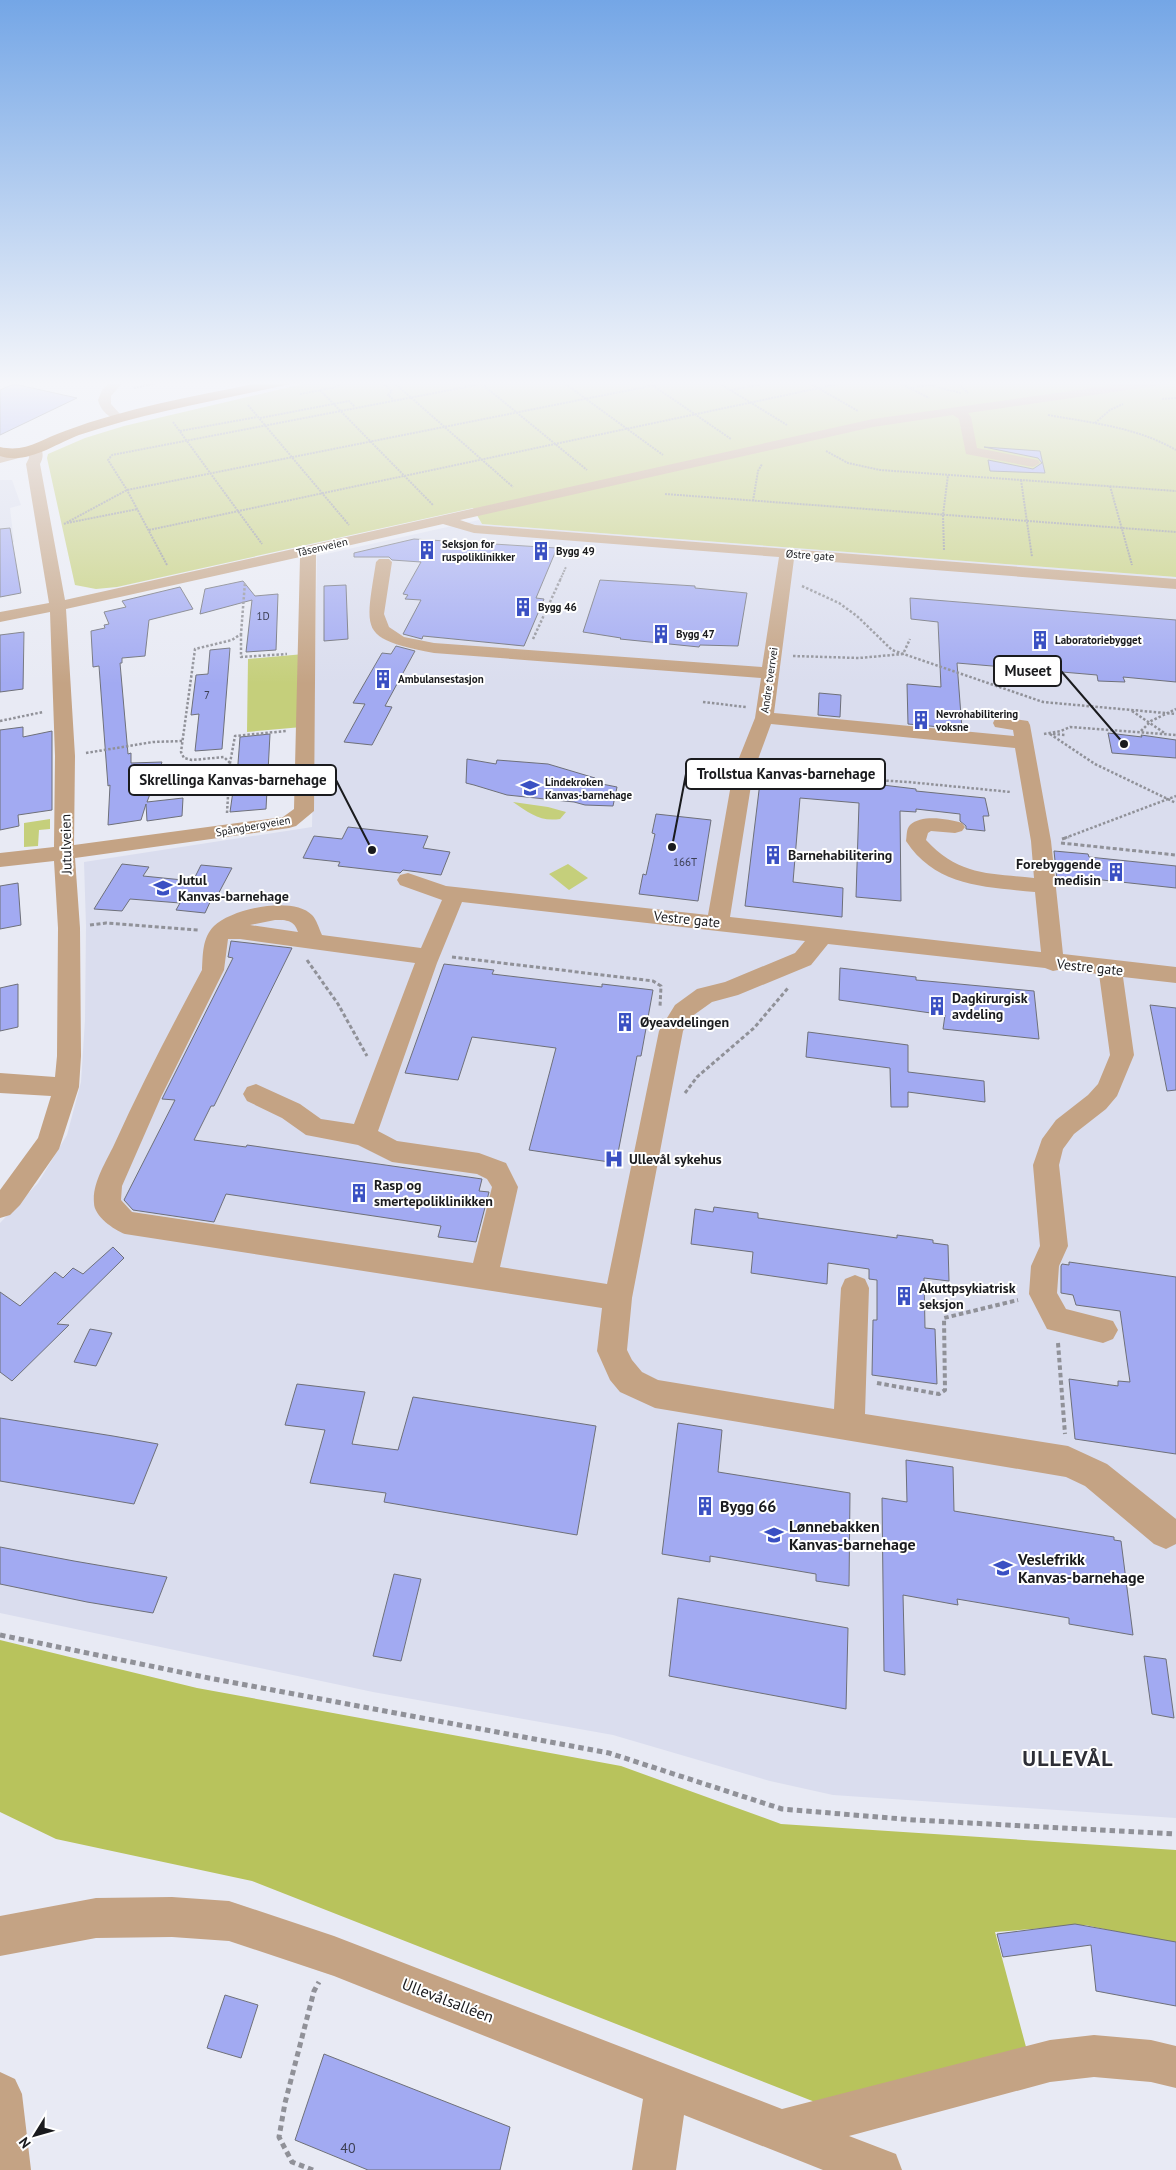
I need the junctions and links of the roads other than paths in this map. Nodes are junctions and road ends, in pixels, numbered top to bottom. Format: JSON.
{"nodes":[{"id":1,"x":39,"y":481,"type":"edge"},
{"id":2,"x":616,"y":481,"type":"edge"},
{"id":3,"x":445,"y":520,"type":"junction"},
{"id":4,"x":308,"y":550,"type":"junction"},
{"id":5,"x":787,"y":553,"type":"junction"},
{"id":6,"x":384,"y":562,"type":"dead end"},
{"id":7,"x":1176,"y":584,"type":"edge"},
{"id":8,"x":58,"y":607,"type":"junction"},
{"id":9,"x":0,"y":618,"type":"edge"},
{"id":10,"x":771,"y":664,"type":"junction"},
{"id":11,"x":764,"y":718,"type":"junction"},
{"id":12,"x":1002,"y":723,"type":"dead end"},
{"id":13,"x":1023,"y":737,"type":"junction"},
{"id":14,"x":955,"y":826,"type":"dead end"},
{"id":15,"x":64,"y":853,"type":"junction"},
{"id":16,"x":0,"y":860,"type":"edge"},
{"id":17,"x":408,"y":880,"type":"dead end"},
{"id":18,"x":1046,"y":886,"type":"junction"},
{"id":19,"x":455,"y":894,"type":"junction"},
{"id":20,"x":718,"y":922,"type":"junction"},
{"id":21,"x":822,"y":936,"type":"junction"},
{"id":22,"x":438,"y":957,"type":"junction"},
{"id":23,"x":1053,"y":963,"type":"junction"},
{"id":24,"x":1110,"y":969,"type":"junction"},
{"id":25,"x":1176,"y":975,"type":"edge"},
{"id":26,"x":0,"y":1083,"type":"edge"},
{"id":27,"x":66,"y":1087,"type":"junction"},
{"id":28,"x":256,"y":1094,"type":"dead end"},
{"id":29,"x":363,"y":1136,"type":"junction"},
{"id":30,"x":0,"y":1207,"type":"edge"},
{"id":31,"x":484,"y":1278,"type":"junction"},
{"id":32,"x":855,"y":1288,"type":"dead end"},
{"id":33,"x":618,"y":1298,"type":"junction"},
{"id":34,"x":1103,"y":1330,"type":"dead end"},
{"id":35,"x":849,"y":1426,"type":"junction"},
{"id":36,"x":1166,"y":1532,"type":"dead end"},
{"id":37,"x":0,"y":1936,"type":"edge"},
{"id":38,"x":1176,"y":2068,"type":"edge"},
{"id":39,"x":667,"y":2086,"type":"junction"},
{"id":40,"x":0,"y":2094,"type":"edge"},
{"id":41,"x":783,"y":2131,"type":"junction"},
{"id":42,"x":9,"y":2170,"type":"edge"},
{"id":43,"x":654,"y":2170,"type":"edge"},
{"id":44,"x":880,"y":2170,"type":"edge"}],
"edges":[{"from":1,"to":8,"type":"street","name":"Jutulveien"},
{"from":2,"to":3,"type":"street","name":"Tåsenveien"},
{"from":3,"to":4,"type":"street","name":"Tåsenveien"},
{"from":3,"to":5,"type":"street","name":"Østre gate"},
{"from":4,"to":8,"type":"street","name":"Tåsenveien"},
{"from":4,"to":15,"type":"street","name":"Spångbergveien"},
{"from":5,"to":7,"type":"street","name":"Østre gate"},
{"from":5,"to":10,"type":"street","name":"Andre tverrvei"},
{"from":6,"to":10,"type":"street"},
{"from":8,"to":9,"type":"street","name":"Tåsenveien"},
{"from":8,"to":15,"type":"street","name":"Jutulveien"},
{"from":10,"to":11,"type":"street","name":"Andre tverrvei"},
{"from":11,"to":13,"type":"street"},
{"from":11,"to":20,"type":"street","name":"Andre tverrvei"},
{"from":12,"to":13,"type":"street"},
{"from":13,"to":18,"type":"street"},
{"from":14,"to":18,"type":"street"},
{"from":15,"to":16,"type":"street","name":"Spångbergveien"},
{"from":15,"to":27,"type":"street","name":"Jutulveien"},
{"from":17,"to":19,"type":"street","name":"Vestre gate"},
{"from":18,"to":23,"type":"street"},
{"from":19,"to":20,"type":"street","name":"Vestre gate"},
{"from":19,"to":22,"type":"street"},
{"from":20,"to":21,"type":"street","name":"Vestre gate"},
{"from":21,"to":23,"type":"street","name":"Vestre gate"},
{"from":21,"to":33,"type":"street"},
{"from":22,"to":29,"type":"street"},
{"from":22,"to":31,"type":"street"},
{"from":23,"to":24,"type":"street","name":"Vestre gate"},
{"from":24,"to":25,"type":"street","name":"Vestre gate"},
{"from":24,"to":34,"type":"street"},
{"from":26,"to":27,"type":"street"},
{"from":27,"to":30,"type":"street","name":"Jutulveien"},
{"from":28,"to":29,"type":"street"},
{"from":29,"to":31,"type":"street"},
{"from":31,"to":33,"type":"street"},
{"from":32,"to":35,"type":"street"},
{"from":33,"to":35,"type":"street"},
{"from":35,"to":36,"type":"street"},
{"from":37,"to":39,"type":"street","name":"Ullevålsalléen"},
{"from":38,"to":41,"type":"street"},
{"from":39,"to":41,"type":"street","name":"Ullevålsalléen"},
{"from":39,"to":43,"type":"street"},
{"from":40,"to":42,"type":"street"},
{"from":41,"to":44,"type":"street","name":"Ullevålsalléen"}]}
